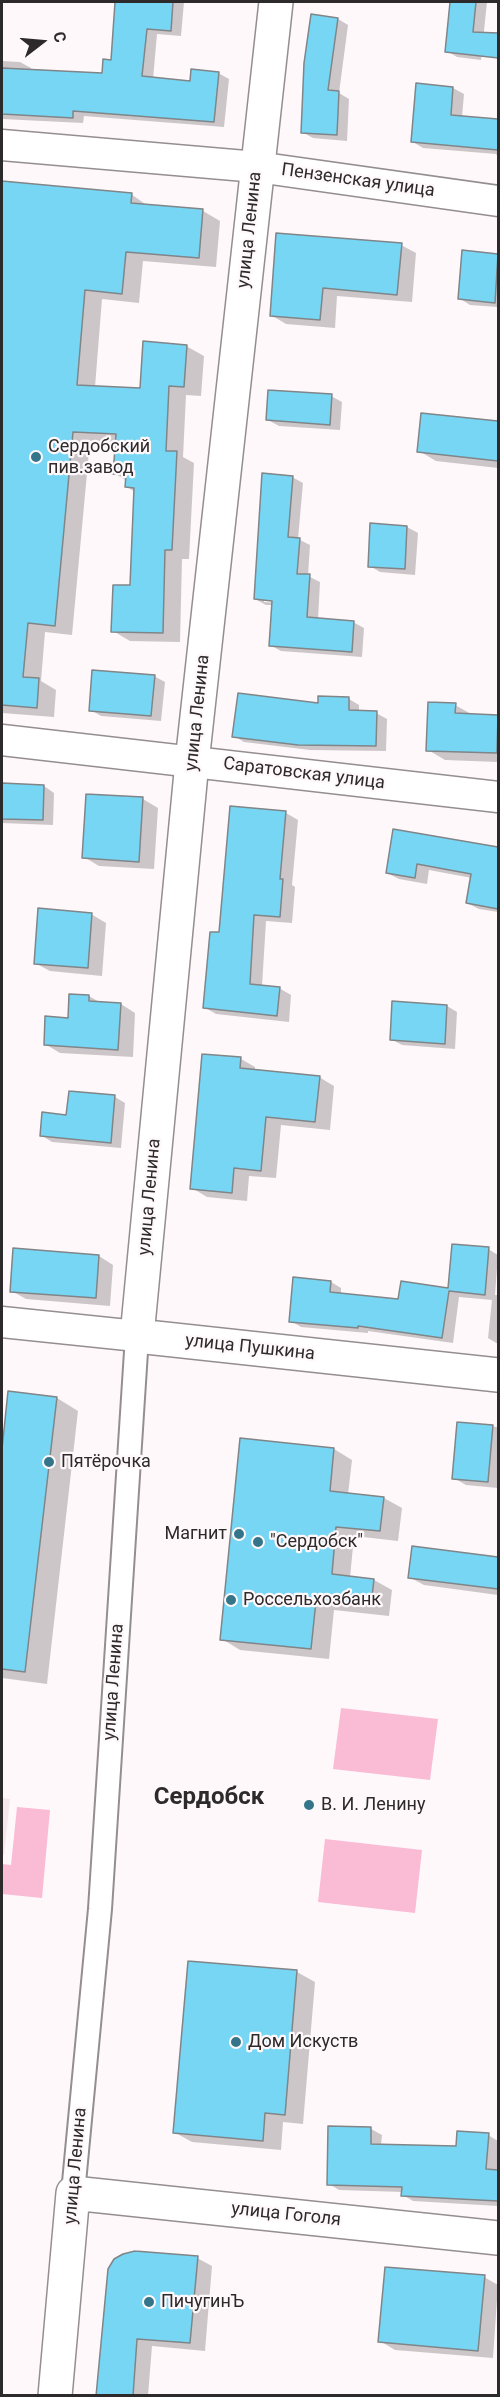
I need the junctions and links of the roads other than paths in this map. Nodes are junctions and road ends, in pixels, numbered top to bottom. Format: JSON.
{"nodes":[{"id":1,"x":276,"y":2,"type":"edge"},
{"id":2,"x":2,"y":145,"type":"edge"},
{"id":3,"x":257,"y":167,"type":"junction"},
{"id":4,"x":498,"y":201,"type":"edge"},
{"id":5,"x":2,"y":740,"type":"edge"},
{"id":6,"x":192,"y":762,"type":"junction"},
{"id":7,"x":498,"y":796,"type":"edge"},
{"id":8,"x":2,"y":1322,"type":"edge"},
{"id":9,"x":137,"y":1336,"type":"junction"},
{"id":10,"x":498,"y":1375,"type":"edge"},
{"id":11,"x":73,"y":2193,"type":"junction"},
{"id":12,"x":498,"y":2238,"type":"edge"},
{"id":13,"x":55,"y":2396,"type":"edge"}],
"edges":[{"from":1,"to":3,"type":"street","name":"улица Ленина"},
{"from":2,"to":3,"type":"street","name":"Пензенская улица"},
{"from":3,"to":4,"type":"street","name":"Пензенская улица"},
{"from":3,"to":6,"type":"street","name":"улица Ленина"},
{"from":5,"to":6,"type":"street","name":"Саратовская улица"},
{"from":6,"to":7,"type":"street","name":"Саратовская улица"},
{"from":6,"to":9,"type":"street","name":"улица Ленина"},
{"from":8,"to":9,"type":"street","name":"улица Пушкина"},
{"from":9,"to":10,"type":"street","name":"улица Пушкина"},
{"from":9,"to":11,"type":"street","name":"улица Ленина"},
{"from":11,"to":12,"type":"street","name":"улица Гоголя"},
{"from":11,"to":13,"type":"street","name":"улица Ленина"}]}
